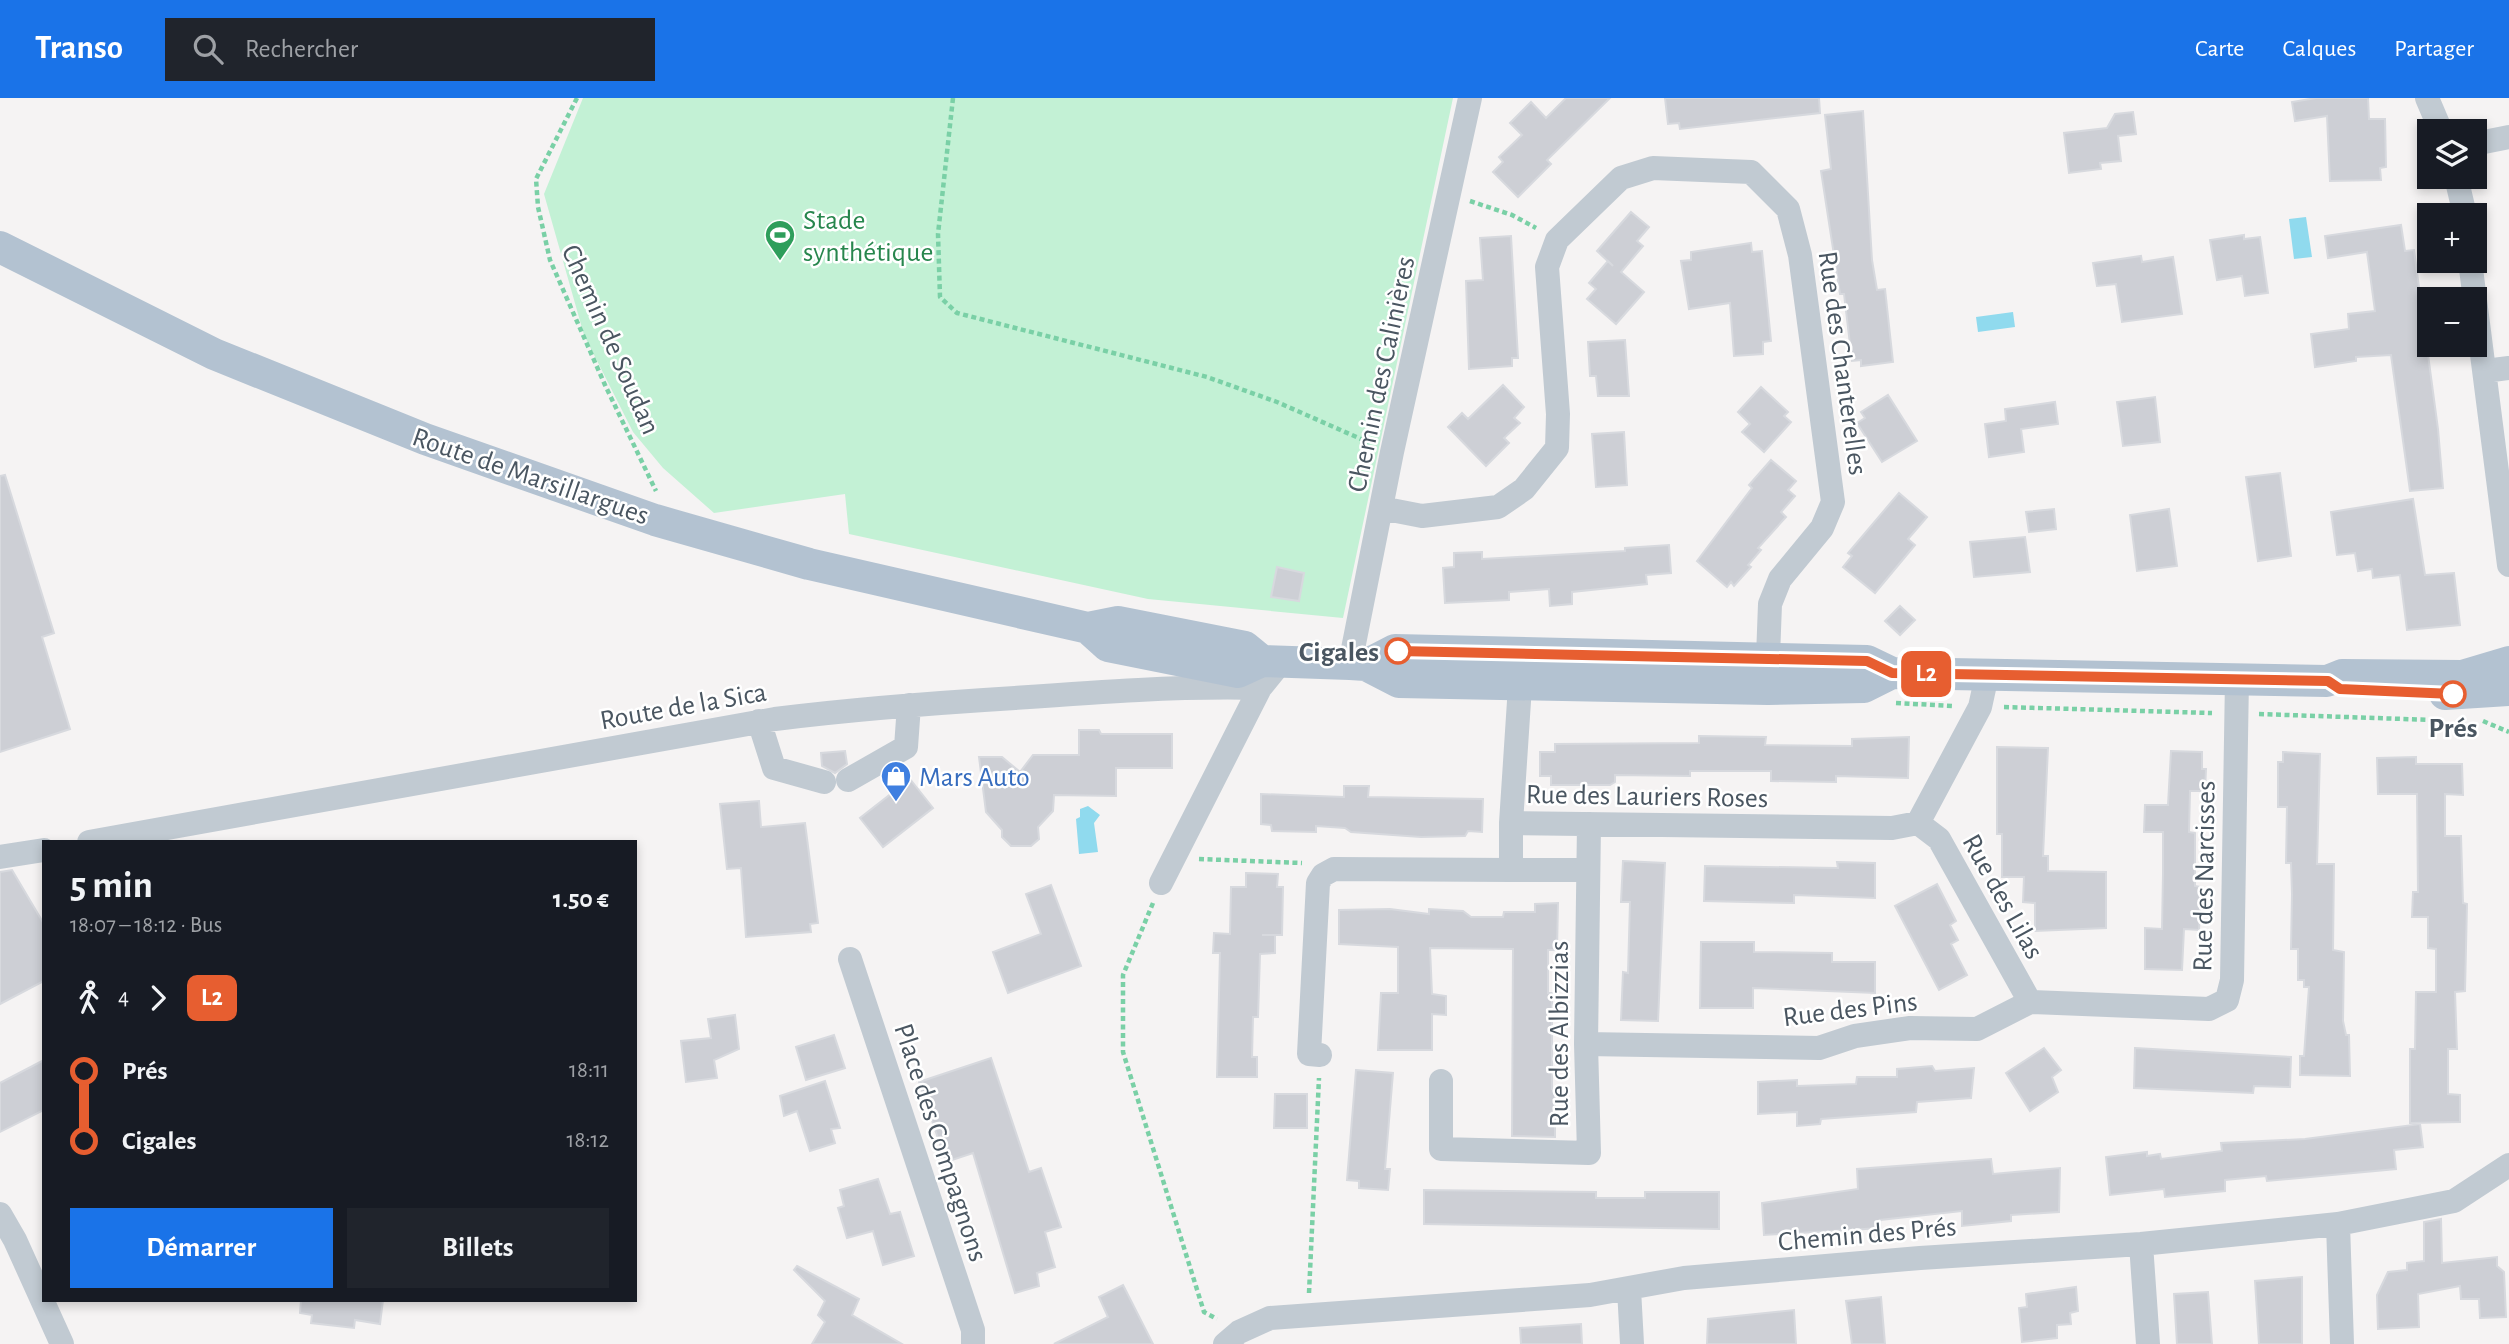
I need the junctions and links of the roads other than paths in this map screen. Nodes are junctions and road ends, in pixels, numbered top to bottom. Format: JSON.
{"nodes":[{"id":1,"x":1470,"y":98,"type":"edge"},
{"id":2,"x":2427,"y":98,"type":"edge"},
{"id":3,"x":2436,"y":119,"type":"edge"},
{"id":4,"x":2509,"y":138,"type":"edge"},
{"id":5,"x":2487,"y":142,"type":"edge"},
{"id":6,"x":0,"y":247,"type":"edge"},
{"id":7,"x":2473,"y":273,"type":"edge"},
{"id":8,"x":2497,"y":369,"type":"edge"},
{"id":9,"x":1381,"y":508,"type":"junction"},
{"id":10,"x":2509,"y":565,"type":"edge"},
{"id":11,"x":1526,"y":652,"type":"junction"},
{"id":12,"x":1768,"y":657,"type":"junction"},
{"id":13,"x":1358,"y":664,"type":"junction"},
{"id":14,"x":1268,"y":670,"type":"junction"},
{"id":15,"x":1892,"y":673,"type":"junction"},
{"id":16,"x":2509,"y":674,"type":"edge"},
{"id":17,"x":1987,"y":675,"type":"junction"},
{"id":18,"x":2236,"y":679,"type":"junction"},
{"id":19,"x":1520,"y":685,"type":"junction"},
{"id":20,"x":1768,"y":689,"type":"junction"},
{"id":21,"x":909,"y":705,"type":"junction"},
{"id":22,"x":759,"y":722,"type":"junction"},
{"id":23,"x":1511,"y":823,"type":"junction"},
{"id":24,"x":1589,"y":824,"type":"junction"},
{"id":25,"x":1918,"y":824,"type":"junction"},
{"id":26,"x":100,"y":840,"type":"edge"},
{"id":27,"x":42,"y":849,"type":"edge"},
{"id":28,"x":0,"y":857,"type":"edge"},
{"id":29,"x":1511,"y":870,"type":"junction"},
{"id":30,"x":1588,"y":870,"type":"junction"},
{"id":31,"x":1161,"y":883,"type":"road end"},
{"id":32,"x":850,"y":959,"type":"dead end"},
{"id":33,"x":2030,"y":1002,"type":"junction"},
{"id":34,"x":1586,"y":1044,"type":"junction"},
{"id":35,"x":1320,"y":1055,"type":"road end"},
{"id":36,"x":1441,"y":1081,"type":"dead end"},
{"id":37,"x":2509,"y":1165,"type":"edge"},
{"id":38,"x":0,"y":1214,"type":"edge"},
{"id":39,"x":2338,"y":1224,"type":"junction"},
{"id":40,"x":2141,"y":1244,"type":"junction"},
{"id":41,"x":1629,"y":1289,"type":"junction"},
{"id":42,"x":42,"y":1300,"type":"edge"},
{"id":43,"x":43,"y":1302,"type":"edge"},
{"id":44,"x":1232,"y":1338,"type":"edge"},
{"id":45,"x":62,"y":1344,"type":"edge"},
{"id":46,"x":973,"y":1344,"type":"edge"},
{"id":47,"x":1632,"y":1344,"type":"edge"},
{"id":48,"x":2148,"y":1344,"type":"edge"},
{"id":49,"x":2343,"y":1344,"type":"edge"}],
"edges":[{"from":1,"to":9,"type":"street","name":"Chemin des Calinières"},
{"from":2,"to":3,"type":"street"},
{"from":4,"to":5,"type":"street"},
{"from":6,"to":14,"type":"main road","name":"Route de Marsillargues"},
{"from":7,"to":8,"type":"street"},
{"from":8,"to":10,"type":"street"},
{"from":9,"to":12,"type":"street","name":"Rue des Chanterelles"},
{"from":9,"to":13,"type":"street","name":"Chemin des Calinières"},
{"from":11,"to":12,"type":"main road"},
{"from":11,"to":13,"type":"main road"},
{"from":11,"to":19,"type":"main road"},
{"from":12,"to":15,"type":"main road"},
{"from":12,"to":20,"type":"main road"},
{"from":13,"to":14,"type":"main road","name":"Route de Marsillargues"},
{"from":13,"to":19,"type":"main road"},
{"from":14,"to":21,"type":"street","name":"Route de la Sica"},
{"from":14,"to":31,"type":"street"},
{"from":15,"to":17,"type":"main road"},
{"from":15,"to":20,"type":"main road"},
{"from":16,"to":18,"type":"main road"},
{"from":17,"to":18,"type":"main road"},
{"from":17,"to":25,"type":"street"},
{"from":18,"to":33,"type":"street","name":"Rue des Narcisses"},
{"from":19,"to":20,"type":"main road"},
{"from":19,"to":23,"type":"street","name":"Rue des Lauriers Roses"},
{"from":21,"to":22,"type":"street","name":"Route de la Sica"},
{"from":21,"to":22,"type":"street"},
{"from":22,"to":26,"type":"street","name":"Route de la Sica"},
{"from":23,"to":24,"type":"street","name":"Rue des Lauriers Roses"},
{"from":23,"to":29,"type":"street"},
{"from":24,"to":25,"type":"street","name":"Rue des Lauriers Roses"},
{"from":24,"to":30,"type":"street","name":"Rue des Albizzias"},
{"from":25,"to":33,"type":"street","name":"Rue des Lilas"},
{"from":27,"to":28,"type":"street"},
{"from":29,"to":30,"type":"street"},
{"from":29,"to":35,"type":"street"},
{"from":30,"to":34,"type":"street","name":"Rue des Albizzias"},
{"from":32,"to":46,"type":"street","name":"Place des Compagnons"},
{"from":33,"to":34,"type":"street","name":"Rue des Pins"},
{"from":34,"to":36,"type":"street","name":"Rue des Albizzias"},
{"from":37,"to":39,"type":"street","name":"Chemin des Prés"},
{"from":38,"to":42,"type":"street"},
{"from":39,"to":40,"type":"street","name":"Chemin des Prés"},
{"from":39,"to":49,"type":"street"},
{"from":40,"to":41,"type":"street","name":"Chemin des Prés"},
{"from":40,"to":48,"type":"street"},
{"from":41,"to":44,"type":"street","name":"Chemin des Prés"},
{"from":41,"to":47,"type":"street"},
{"from":43,"to":45,"type":"street"}]}
